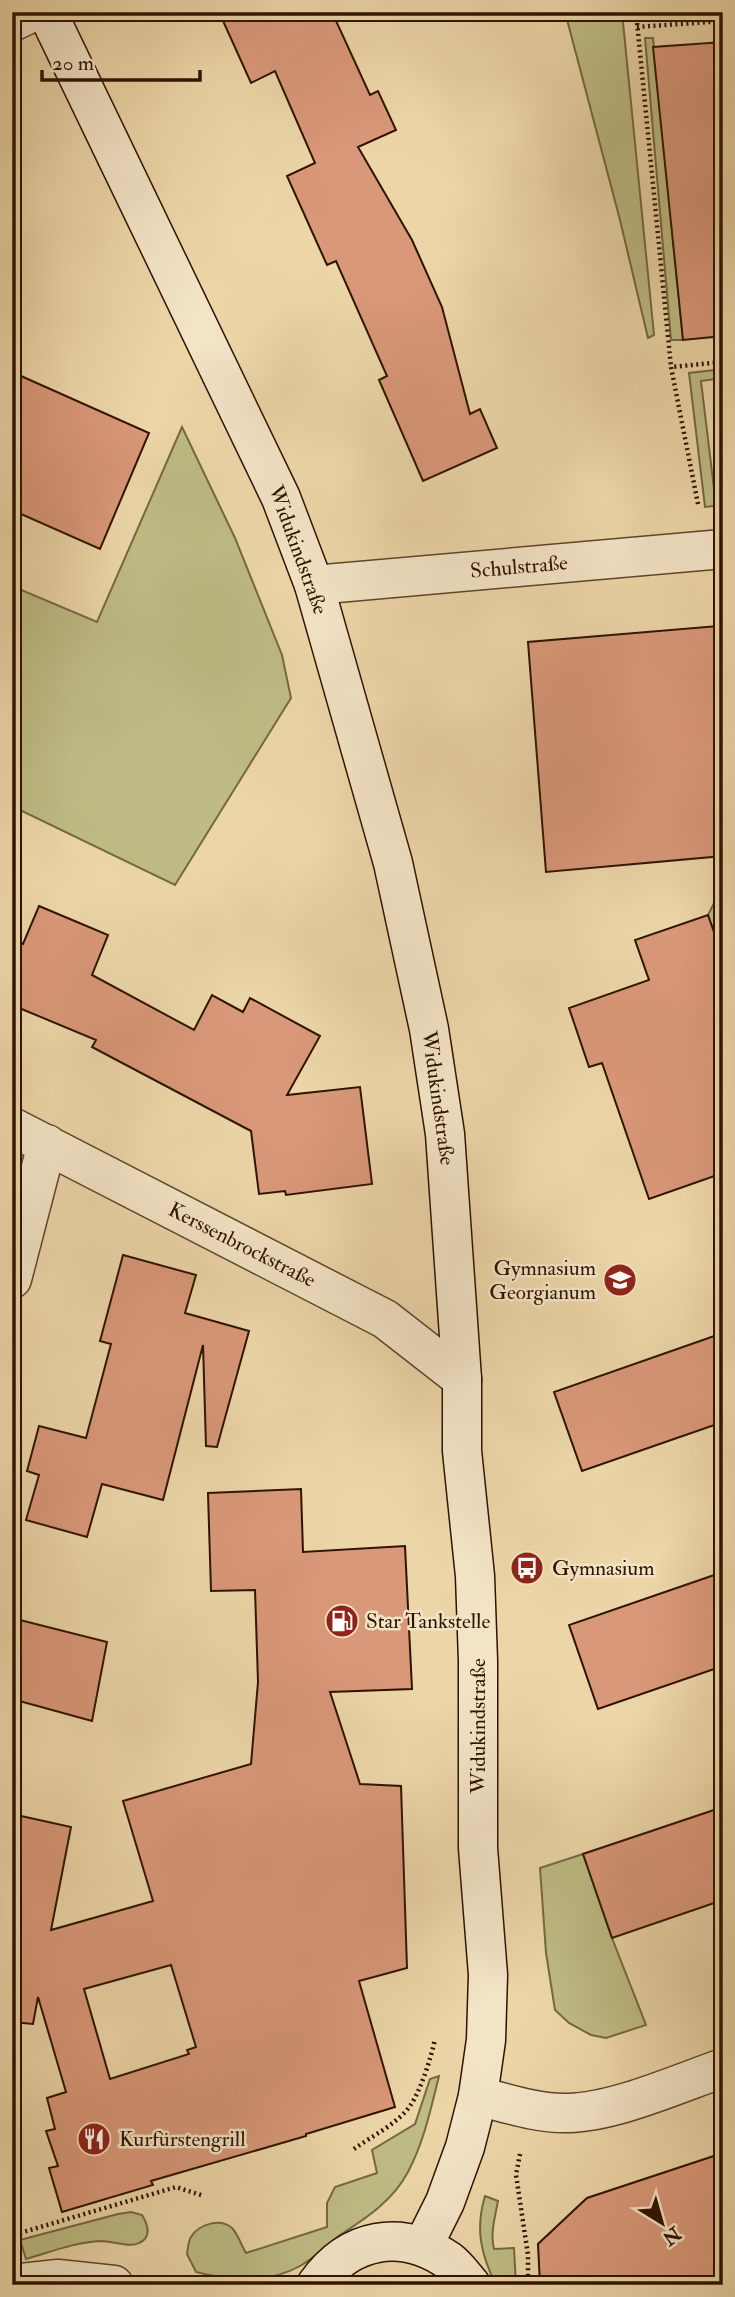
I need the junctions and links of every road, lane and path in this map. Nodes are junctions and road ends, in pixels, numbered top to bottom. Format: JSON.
{"nodes":[{"id":1,"x":33,"y":12,"type":"edge"},
{"id":2,"x":47,"y":12,"type":"edge"},
{"id":3,"x":636,"y":12,"type":"edge"},
{"id":4,"x":723,"y":21,"type":"edge"},
{"id":5,"x":12,"y":22,"type":"edge"},
{"id":6,"x":637,"y":27,"type":"junction"},
{"id":7,"x":723,"y":362,"type":"edge"},
{"id":8,"x":671,"y":367,"type":"junction"},
{"id":9,"x":698,"y":506,"type":"dead end"},
{"id":10,"x":723,"y":549,"type":"edge"},
{"id":11,"x":314,"y":585,"type":"junction"},
{"id":12,"x":12,"y":1127,"type":"edge"},
{"id":13,"x":47,"y":1144,"type":"junction"},
{"id":14,"x":12,"y":1279,"type":"edge"},
{"id":15,"x":462,"y":1379,"type":"junction"},
{"id":16,"x":435,"y":2036,"type":"dead end"},
{"id":17,"x":723,"y":2068,"type":"edge"},
{"id":18,"x":478,"y":2096,"type":"junction"},
{"id":19,"x":529,"y":2109,"type":"junction"},
{"id":20,"x":354,"y":2149,"type":"dead end"},
{"id":21,"x":204,"y":2196,"type":"dead end"},
{"id":22,"x":12,"y":2235,"type":"edge"},
{"id":23,"x":423,"y":2246,"type":"junction"},
{"id":24,"x":12,"y":2284,"type":"edge"},
{"id":25,"x":114,"y":2285,"type":"edge"},
{"id":26,"x":317,"y":2285,"type":"edge"},
{"id":27,"x":471,"y":2285,"type":"edge"},
{"id":28,"x":528,"y":2285,"type":"edge"}],
"edges":[{"from":1,"to":5,"type":"street"},
{"from":2,"to":11,"type":"street","name":"Widukindstraße"},
{"from":3,"to":6,"type":"path"},
{"from":4,"to":6,"type":"path"},
{"from":6,"to":8,"type":"path"},
{"from":7,"to":8,"type":"path"},
{"from":8,"to":9,"type":"path"},
{"from":10,"to":11,"type":"street","name":"Schulstraße"},
{"from":11,"to":15,"type":"street","name":"Widukindstraße"},
{"from":12,"to":13,"type":"street","name":"Kerssenbrockstraße"},
{"from":13,"to":14,"type":"street"},
{"from":13,"to":15,"type":"street","name":"Kerssenbrockstraße"},
{"from":15,"to":18,"type":"street","name":"Widukindstraße"},
{"from":16,"to":20,"type":"path"},
{"from":17,"to":19,"type":"street"},
{"from":18,"to":19,"type":"street"},
{"from":18,"to":23,"type":"street","name":"Widukindstraße"},
{"from":19,"to":28,"type":"path"},
{"from":21,"to":22,"type":"path"},
{"from":23,"to":26,"type":"street"},
{"from":23,"to":27,"type":"street"},
{"from":24,"to":25,"type":"street"}]}
